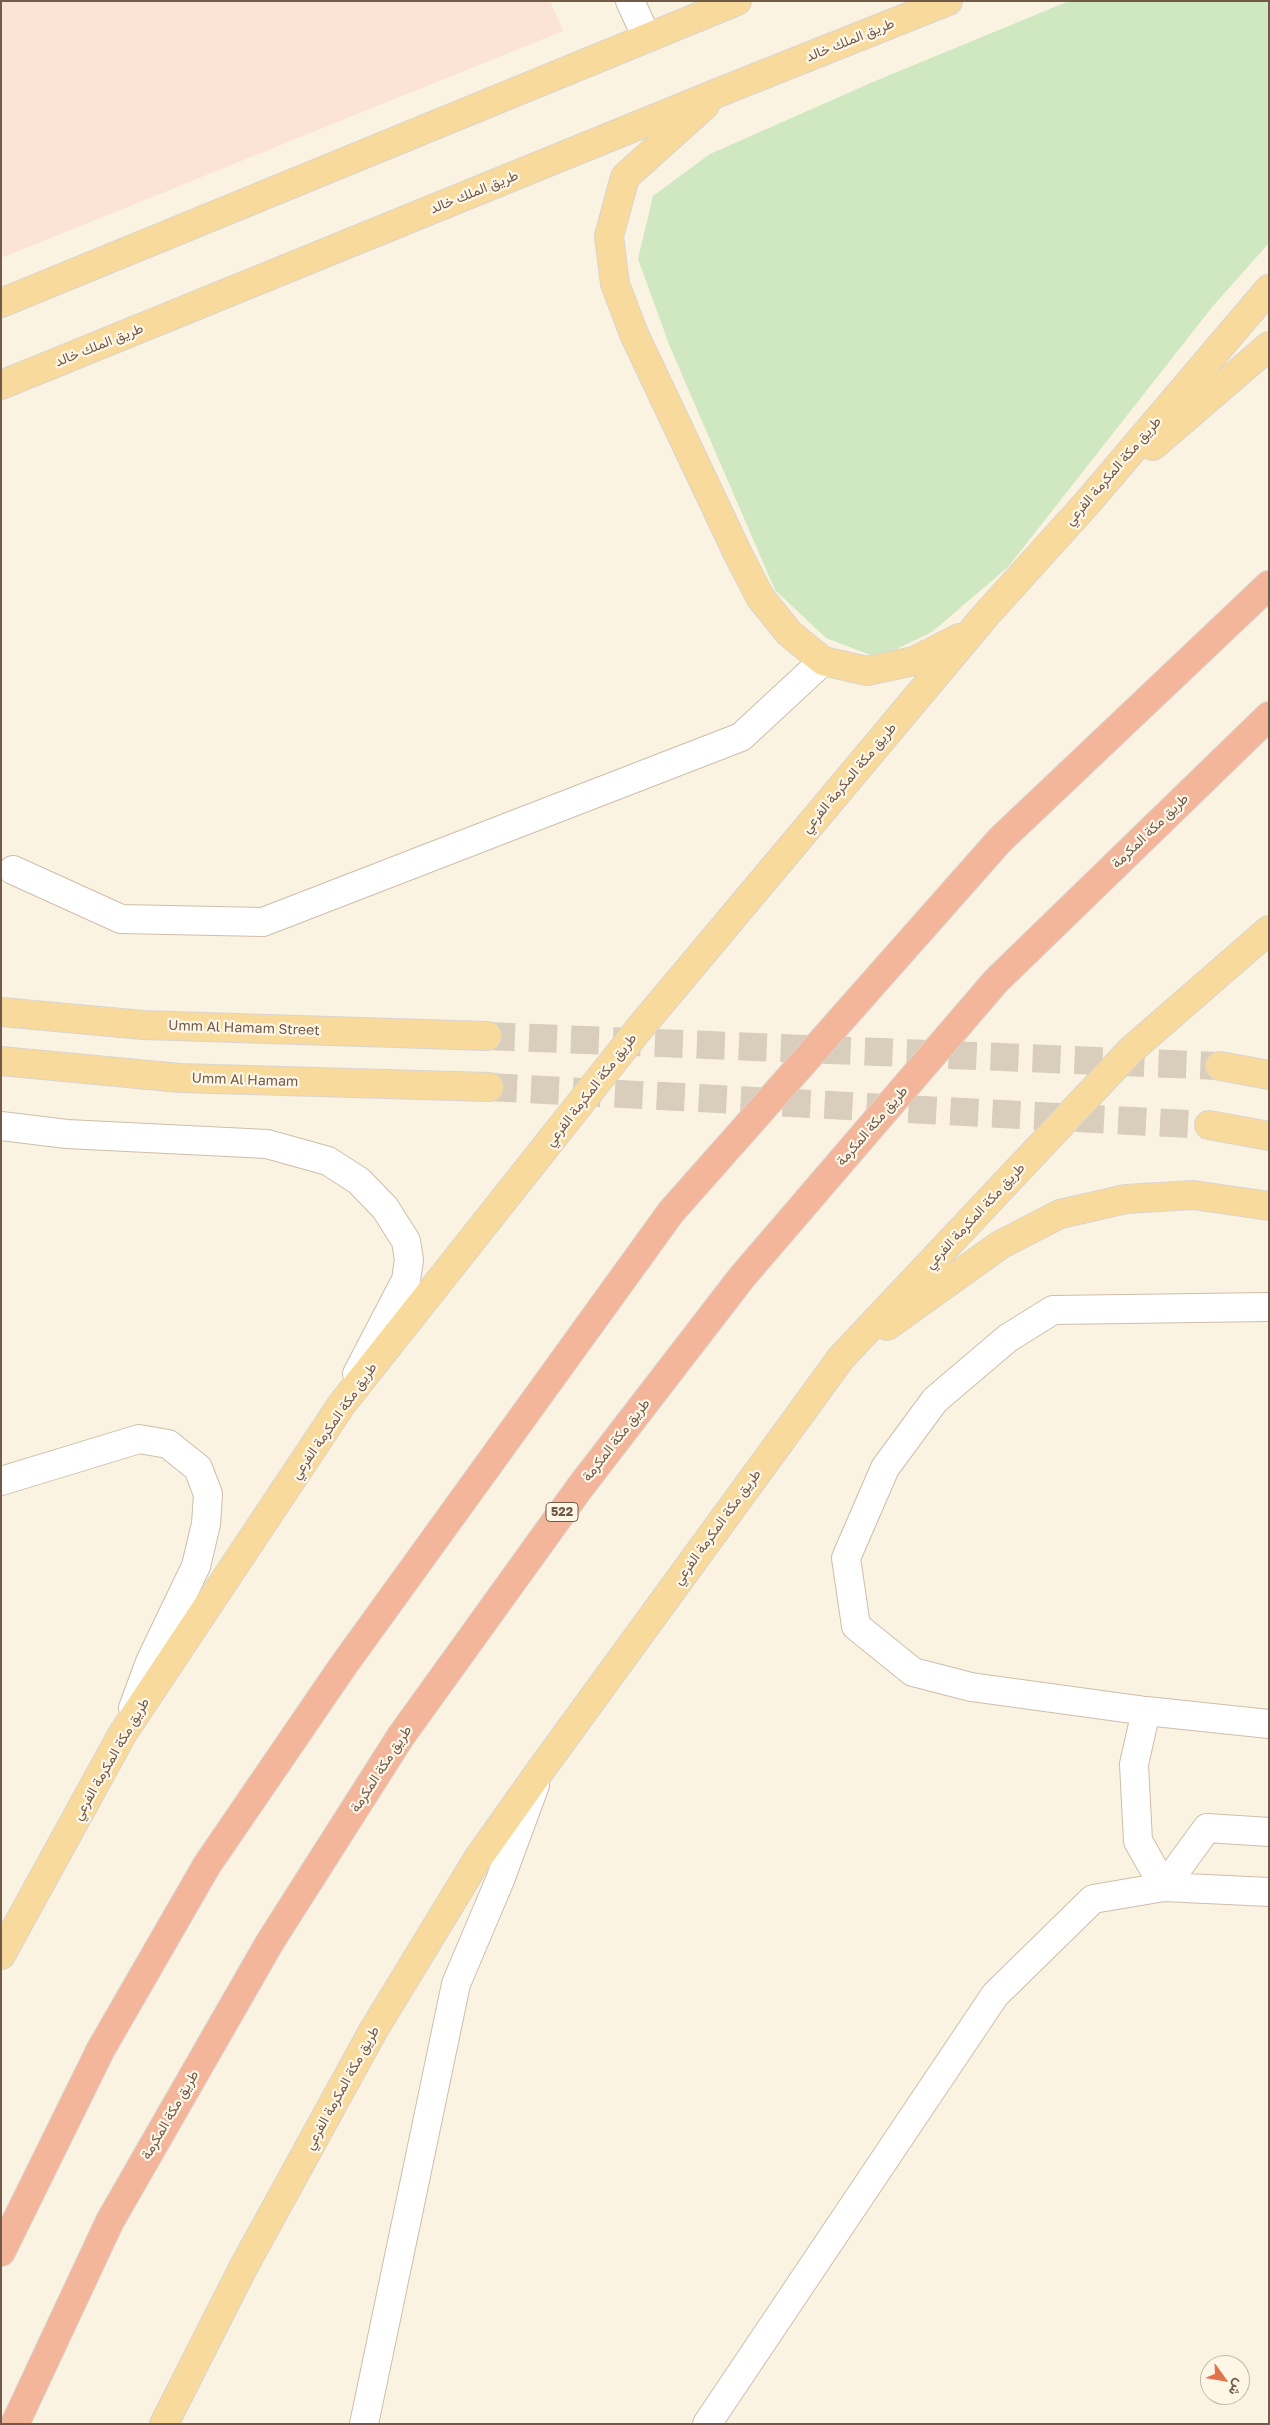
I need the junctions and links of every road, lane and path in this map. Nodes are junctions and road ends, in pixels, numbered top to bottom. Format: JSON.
{"nodes":[{"id":1,"x":630,"y":1,"type":"edge"},
{"id":2,"x":737,"y":1,"type":"edge"},
{"id":3,"x":948,"y":1,"type":"edge"},
{"id":4,"x":647,"y":38,"type":"junction"},
{"id":5,"x":720,"y":92,"type":"junction"},
{"id":6,"x":1269,"y":289,"type":"edge"},
{"id":7,"x":1,"y":303,"type":"edge"},
{"id":8,"x":1269,"y":346,"type":"edge"},
{"id":9,"x":1,"y":385,"type":"edge"},
{"id":10,"x":1088,"y":502,"type":"junction"},
{"id":11,"x":1269,"y":585,"type":"edge"},
{"id":12,"x":985,"y":616,"type":"junction"},
{"id":13,"x":823,"y":661,"type":"junction"},
{"id":14,"x":1269,"y":716,"type":"edge"},
{"id":15,"x":13,"y":870,"type":"dead end"},
{"id":16,"x":1269,"y":930,"type":"edge"},
{"id":17,"x":1,"y":1012,"type":"edge"},
{"id":18,"x":487,"y":1036,"type":"tunnel mouth"},
{"id":19,"x":1,"y":1061,"type":"edge"},
{"id":20,"x":1220,"y":1066,"type":"tunnel mouth"},
{"id":21,"x":1269,"y":1075,"type":"edge"},
{"id":22,"x":489,"y":1086,"type":"tunnel mouth"},
{"id":23,"x":1209,"y":1125,"type":"tunnel mouth"},
{"id":24,"x":1,"y":1126,"type":"edge"},
{"id":25,"x":1269,"y":1136,"type":"edge"},
{"id":26,"x":1269,"y":1206,"type":"edge"},
{"id":27,"x":1269,"y":1307,"type":"edge"},
{"id":28,"x":841,"y":1358,"type":"junction"},
{"id":29,"x":342,"y":1404,"type":"junction"},
{"id":30,"x":1,"y":1481,"type":"edge"},
{"id":31,"x":1146,"y":1711,"type":"junction"},
{"id":32,"x":1269,"y":1724,"type":"edge"},
{"id":33,"x":123,"y":1733,"type":"junction"},
{"id":34,"x":540,"y":1771,"type":"junction"},
{"id":35,"x":1269,"y":1832,"type":"edge"},
{"id":36,"x":1164,"y":1887,"type":"junction"},
{"id":37,"x":1269,"y":1892,"type":"edge"},
{"id":38,"x":1,"y":1955,"type":"edge"},
{"id":39,"x":1,"y":2252,"type":"edge"},
{"id":40,"x":15,"y":2424,"type":"edge"},
{"id":41,"x":164,"y":2424,"type":"edge"},
{"id":42,"x":364,"y":2424,"type":"edge"},
{"id":43,"x":707,"y":2424,"type":"edge"}],
"edges":[{"from":1,"to":4,"type":"street"},
{"from":2,"to":4,"type":"main road"},
{"from":3,"to":5,"type":"main road","name":"طريق الملك خالد"},
{"from":4,"to":7,"type":"main road"},
{"from":5,"to":9,"type":"main road","name":"طريق الملك خالد"},
{"from":5,"to":13,"type":"main road"},
{"from":6,"to":10,"type":"main road","name":"طريق مكة المكرمة الفرعي"},
{"from":8,"to":10,"type":"main road"},
{"from":10,"to":12,"type":"main road","name":"طريق مكة المكرمة الفرعي"},
{"from":11,"to":39,"type":"highway"},
{"from":12,"to":13,"type":"main road"},
{"from":12,"to":29,"type":"main road","name":"طريق مكة المكرمة الفرعي"},
{"from":13,"to":15,"type":"street"},
{"from":14,"to":40,"type":"highway","name":"طريق مكة المكرمة","number":"522"},
{"from":16,"to":28,"type":"main road","name":"طريق مكة المكرمة الفرعي"},
{"from":17,"to":18,"type":"main road","name":"Umm Al Hamam Street"},
{"from":19,"to":22,"type":"main road","name":"Umm Al Hamam"},
{"from":20,"to":21,"type":"main road"},
{"from":23,"to":25,"type":"main road"},
{"from":24,"to":29,"type":"street"},
{"from":26,"to":28,"type":"main road"},
{"from":27,"to":31,"type":"street"},
{"from":28,"to":34,"type":"main road","name":"طريق مكة المكرمة الفرعي"},
{"from":29,"to":33,"type":"main road","name":"طريق مكة المكرمة الفرعي"},
{"from":30,"to":33,"type":"street"},
{"from":31,"to":32,"type":"street"},
{"from":31,"to":36,"type":"street"},
{"from":33,"to":38,"type":"main road","name":"طريق مكة المكرمة الفرعي"},
{"from":34,"to":41,"type":"main road","name":"طريق مكة المكرمة الفرعي"},
{"from":34,"to":42,"type":"street"},
{"from":35,"to":36,"type":"street"},
{"from":36,"to":37,"type":"street"},
{"from":36,"to":43,"type":"street"}]}
